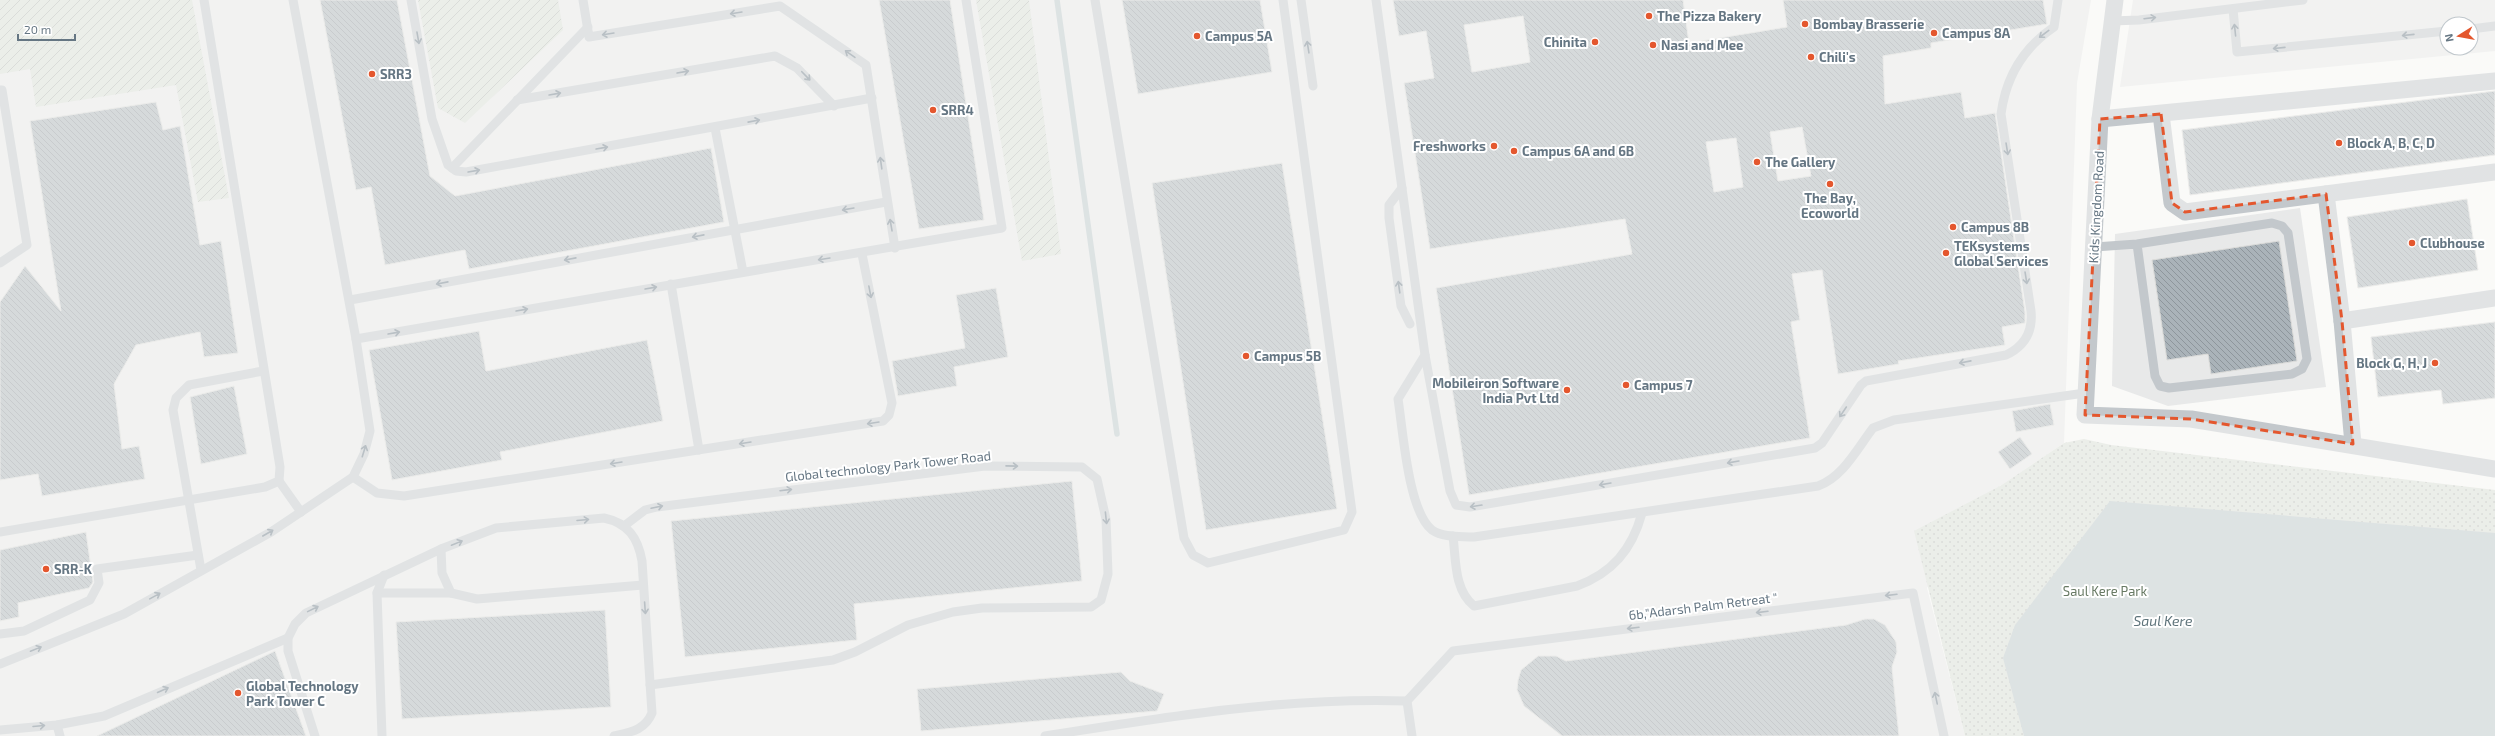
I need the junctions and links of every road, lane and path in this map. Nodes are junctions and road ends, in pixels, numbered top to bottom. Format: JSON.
{"nodes":[{"id":1,"x":204,"y":0,"type":"edge"},
{"id":2,"x":293,"y":0,"type":"edge"},
{"id":3,"x":411,"y":0,"type":"edge"},
{"id":4,"x":583,"y":0,"type":"edge"},
{"id":5,"x":966,"y":0,"type":"edge"},
{"id":6,"x":1095,"y":0,"type":"edge"},
{"id":7,"x":1284,"y":0,"type":"edge"},
{"id":8,"x":1300,"y":0,"type":"edge"},
{"id":9,"x":1376,"y":0,"type":"edge"},
{"id":10,"x":2058,"y":0,"type":"edge"},
{"id":11,"x":2115,"y":0,"type":"edge"},
{"id":12,"x":2303,"y":0,"type":"edge"},
{"id":13,"x":2232,"y":8,"type":"junction"},
{"id":14,"x":2112,"y":21,"type":"junction"},
{"id":15,"x":2495,"y":26,"type":"edge"},
{"id":16,"x":588,"y":27,"type":"junction"},
{"id":17,"x":2479,"y":28,"type":"edge"},
{"id":18,"x":2439,"y":32,"type":"edge"},
{"id":19,"x":2495,"y":81,"type":"edge"},
{"id":20,"x":1314,"y":86,"type":"dead end"},
{"id":21,"x":0,"y":90,"type":"edge"},
{"id":22,"x":872,"y":98,"type":"junction"},
{"id":23,"x":517,"y":100,"type":"junction"},
{"id":24,"x":834,"y":106,"type":"junction"},
{"id":25,"x":2161,"y":114,"type":"junction"},
{"id":26,"x":2100,"y":119,"type":"junction"},
{"id":27,"x":715,"y":128,"type":"junction"},
{"id":28,"x":452,"y":168,"type":"junction"},
{"id":29,"x":2495,"y":172,"type":"edge"},
{"id":30,"x":1402,"y":188,"type":"junction"},
{"id":31,"x":2326,"y":194,"type":"junction"},
{"id":32,"x":886,"y":202,"type":"junction"},
{"id":33,"x":736,"y":228,"type":"junction"},
{"id":34,"x":2137,"y":244,"type":"junction"},
{"id":35,"x":2095,"y":247,"type":"junction"},
{"id":36,"x":895,"y":248,"type":"junction"},
{"id":37,"x":862,"y":254,"type":"junction"},
{"id":38,"x":0,"y":264,"type":"edge"},
{"id":39,"x":743,"y":272,"type":"junction"},
{"id":40,"x":671,"y":284,"type":"junction"},
{"id":41,"x":2495,"y":298,"type":"edge"},
{"id":42,"x":350,"y":300,"type":"junction"},
{"id":43,"x":2342,"y":321,"type":"junction"},
{"id":44,"x":1410,"y":324,"type":"dead end"},
{"id":45,"x":356,"y":339,"type":"junction"},
{"id":46,"x":1425,"y":355,"type":"junction"},
{"id":47,"x":263,"y":372,"type":"junction"},
{"id":48,"x":2085,"y":393,"type":"junction"},
{"id":49,"x":2352,"y":444,"type":"junction"},
{"id":50,"x":699,"y":450,"type":"junction"},
{"id":51,"x":2495,"y":469,"type":"edge"},
{"id":52,"x":353,"y":477,"type":"junction"},
{"id":53,"x":278,"y":481,"type":"junction"},
{"id":54,"x":188,"y":499,"type":"junction"},
{"id":55,"x":301,"y":512,"type":"junction"},
{"id":56,"x":1642,"y":513,"type":"junction"},
{"id":57,"x":624,"y":526,"type":"junction"},
{"id":58,"x":0,"y":532,"type":"edge"},
{"id":59,"x":1453,"y":536,"type":"junction"},
{"id":60,"x":441,"y":550,"type":"junction"},
{"id":61,"x":198,"y":555,"type":"junction"},
{"id":62,"x":201,"y":570,"type":"junction"},
{"id":63,"x":384,"y":575,"type":"junction"},
{"id":64,"x":643,"y":585,"type":"junction"},
{"id":65,"x":377,"y":593,"type":"junction"},
{"id":66,"x":451,"y":593,"type":"junction"},
{"id":67,"x":0,"y":634,"type":"edge"},
{"id":68,"x":288,"y":638,"type":"junction"},
{"id":69,"x":0,"y":664,"type":"edge"},
{"id":70,"x":650,"y":685,"type":"junction"},
{"id":71,"x":1407,"y":701,"type":"junction"},
{"id":72,"x":57,"y":725,"type":"junction"},
{"id":73,"x":0,"y":730,"type":"edge"},
{"id":74,"x":60,"y":736,"type":"edge"},
{"id":75,"x":315,"y":736,"type":"edge"},
{"id":76,"x":382,"y":736,"type":"edge"},
{"id":77,"x":614,"y":736,"type":"edge"},
{"id":78,"x":1047,"y":736,"type":"edge"},
{"id":79,"x":1412,"y":736,"type":"edge"},
{"id":80,"x":1944,"y":736,"type":"edge"}],
"edges":[{"from":1,"to":47,"type":"lane"},
{"from":2,"to":42,"type":"lane"},
{"from":3,"to":28,"type":"lane","one_way":true},
{"from":4,"to":16,"type":"lane"},
{"from":5,"to":36,"type":"lane"},
{"from":6,"to":7,"type":"lane"},
{"from":20,"to":8,"type":"lane","one_way":true},
{"from":9,"to":30,"type":"lane"},
{"from":10,"to":46,"type":"lane","one_way":true},
{"from":11,"to":14,"type":"street","name":"Kids Kingdom Road"},
{"from":12,"to":13,"type":"lane"},
{"from":14,"to":13,"type":"lane","one_way":true},
{"from":18,"to":13,"type":"lane","one_way":true},
{"from":14,"to":26,"type":"street","name":"Kids Kingdom Road"},
{"from":15,"to":17,"type":"lane"},
{"from":22,"to":16,"type":"lane","one_way":true},
{"from":16,"to":23,"type":"lane"},
{"from":19,"to":25,"type":"street"},
{"from":21,"to":38,"type":"lane"},
{"from":22,"to":24,"type":"lane"},
{"from":32,"to":22,"type":"lane","one_way":true},
{"from":23,"to":24,"type":"lane","one_way":true},
{"from":23,"to":28,"type":"lane"},
{"from":27,"to":24,"type":"lane","one_way":true},
{"from":25,"to":26,"type":"street"},
{"from":25,"to":31,"type":"street"},
{"from":26,"to":35,"type":"street","name":"Kids Kingdom Road"},
{"from":28,"to":27,"type":"lane","one_way":true},
{"from":27,"to":33,"type":"lane"},
{"from":29,"to":31,"type":"street"},
{"from":44,"to":30,"type":"lane","one_way":true},
{"from":30,"to":46,"type":"lane"},
{"from":31,"to":43,"type":"street"},
{"from":32,"to":33,"type":"lane","one_way":true},
{"from":36,"to":32,"type":"lane","one_way":true},
{"from":33,"to":39,"type":"lane"},
{"from":33,"to":42,"type":"lane","one_way":true},
{"from":34,"to":34,"type":"lane"},
{"from":34,"to":35,"type":"lane"},
{"from":35,"to":48,"type":"street","name":"Kids Kingdom Road"},
{"from":36,"to":37,"type":"lane"},
{"from":37,"to":39,"type":"lane","one_way":true},
{"from":37,"to":50,"type":"lane","one_way":true},
{"from":39,"to":40,"type":"lane"},
{"from":45,"to":40,"type":"lane","one_way":true},
{"from":40,"to":50,"type":"lane"},
{"from":41,"to":43,"type":"street"},
{"from":42,"to":45,"type":"lane"},
{"from":43,"to":49,"type":"street"},
{"from":52,"to":45,"type":"lane","one_way":true},
{"from":46,"to":59,"type":"lane"},
{"from":47,"to":53,"type":"lane"},
{"from":47,"to":54,"type":"lane"},
{"from":48,"to":49,"type":"street","name":"Kids Kingdom Road"},
{"from":48,"to":56,"type":"lane"},
{"from":49,"to":51,"type":"street"},
{"from":50,"to":52,"type":"lane","one_way":true},
{"from":52,"to":55,"type":"lane"},
{"from":53,"to":54,"type":"lane"},
{"from":53,"to":55,"type":"lane"},
{"from":54,"to":58,"type":"lane"},
{"from":54,"to":61,"type":"lane"},
{"from":62,"to":55,"type":"lane","one_way":true},
{"from":56,"to":59,"type":"lane"},
{"from":56,"to":59,"type":"lane"},
{"from":60,"to":57,"type":"lane","one_way":true},
{"from":57,"to":64,"type":"lane"},
{"from":57,"to":70,"type":"lane","name":"Global technology Park Tower Road","one_way":true},
{"from":60,"to":63,"type":"lane"},
{"from":60,"to":66,"type":"lane"},
{"from":61,"to":62,"type":"lane"},
{"from":61,"to":67,"type":"lane"},
{"from":69,"to":62,"type":"lane","one_way":true},
{"from":63,"to":65,"type":"lane"},
{"from":68,"to":63,"type":"lane","one_way":true},
{"from":64,"to":66,"type":"lane"},
{"from":64,"to":70,"type":"lane","one_way":true},
{"from":65,"to":66,"type":"lane"},
{"from":65,"to":76,"type":"lane"},
{"from":72,"to":68,"type":"lane","one_way":true},
{"from":68,"to":75,"type":"lane"},
{"from":70,"to":77,"type":"lane"},
{"from":71,"to":78,"type":"lane"},
{"from":71,"to":79,"type":"lane"},
{"from":80,"to":71,"type":"lane","name":"6b,\"Adarsh Palm Retreat \"","one_way":true},
{"from":73,"to":72,"type":"lane","one_way":true},
{"from":72,"to":74,"type":"lane"}]}
